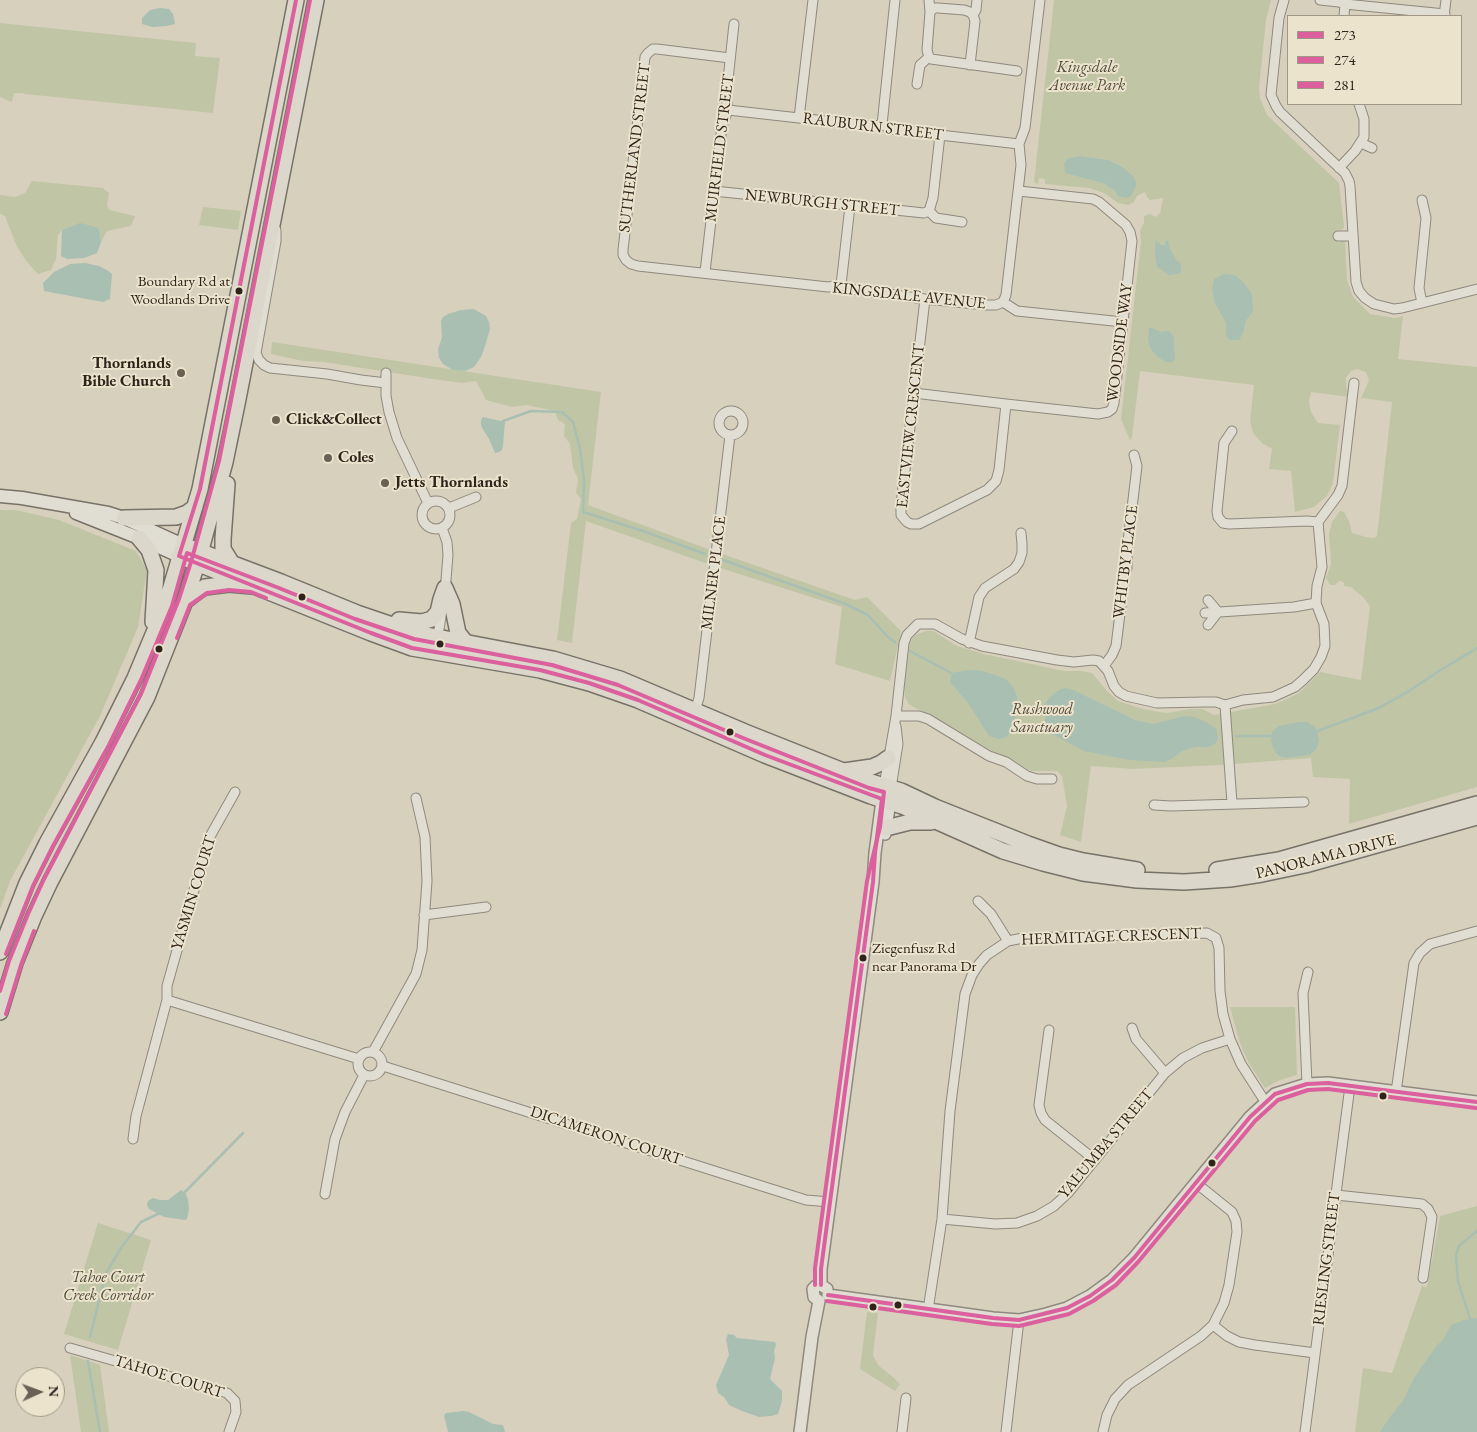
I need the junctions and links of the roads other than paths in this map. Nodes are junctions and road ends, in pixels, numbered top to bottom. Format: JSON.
{"nodes":[{"id":1,"x":296,"y":0,"type":"edge"},
{"id":2,"x":316,"y":0,"type":"edge"},
{"id":3,"x":813,"y":0,"type":"edge"},
{"id":4,"x":895,"y":0,"type":"edge"},
{"id":5,"x":929,"y":0,"type":"edge"},
{"id":6,"x":978,"y":0,"type":"edge"},
{"id":7,"x":1040,"y":0,"type":"edge"},
{"id":8,"x":1284,"y":0,"type":"edge"},
{"id":9,"x":1320,"y":0,"type":"edge"},
{"id":10,"x":1446,"y":0,"type":"edge"},
{"id":11,"x":1345,"y":4,"type":"junction"},
{"id":12,"x":930,"y":12,"type":"junction"},
{"id":13,"x":973,"y":15,"type":"junction"},
{"id":14,"x":1344,"y":15,"type":"edge"},
{"id":15,"x":1444,"y":15,"type":"edge"},
{"id":16,"x":734,"y":24,"type":"dead end"},
{"id":17,"x":928,"y":57,"type":"junction"},
{"id":18,"x":730,"y":58,"type":"junction"},
{"id":19,"x":970,"y":65,"type":"junction"},
{"id":20,"x":1017,"y":71,"type":"dead end"},
{"id":21,"x":917,"y":84,"type":"dead end"},
{"id":22,"x":1359,"y":105,"type":"edge"},
{"id":23,"x":728,"y":110,"type":"junction"},
{"id":24,"x":799,"y":118,"type":"junction"},
{"id":25,"x":882,"y":125,"type":"junction"},
{"id":26,"x":940,"y":136,"type":"junction"},
{"id":27,"x":1361,"y":143,"type":"junction"},
{"id":28,"x":1019,"y":144,"type":"junction"},
{"id":29,"x":1372,"y":148,"type":"dead end"},
{"id":30,"x":1339,"y":168,"type":"junction"},
{"id":31,"x":714,"y":191,"type":"junction"},
{"id":32,"x":1019,"y":191,"type":"junction"},
{"id":33,"x":1422,"y":200,"type":"dead end"},
{"id":34,"x":850,"y":206,"type":"junction"},
{"id":35,"x":929,"y":211,"type":"junction"},
{"id":36,"x":274,"y":212,"type":"junction"},
{"id":37,"x":962,"y":222,"type":"dead end"},
{"id":38,"x":1338,"y":236,"type":"dead end"},
{"id":39,"x":1353,"y":236,"type":"junction"},
{"id":40,"x":631,"y":264,"type":"joint"},
{"id":41,"x":705,"y":272,"type":"junction"},
{"id":42,"x":841,"y":285,"type":"junction"},
{"id":43,"x":1477,"y":289,"type":"edge"},
{"id":44,"x":925,"y":299,"type":"junction"},
{"id":45,"x":1003,"y":302,"type":"junction"},
{"id":46,"x":1422,"y":303,"type":"junction"},
{"id":47,"x":234,"y":315,"type":"junction"},
{"id":48,"x":253,"y":318,"type":"junction"},
{"id":49,"x":1123,"y":322,"type":"junction"},
{"id":50,"x":386,"y":373,"type":"dead end"},
{"id":51,"x":1354,"y":382,"type":"dead end"},
{"id":52,"x":386,"y":383,"type":"junction"},
{"id":53,"x":914,"y":393,"type":"junction"},
{"id":54,"x":237,"y":404,"type":"junction"},
{"id":55,"x":1006,"y":404,"type":"junction"},
{"id":56,"x":1232,"y":431,"type":"dead end"},
{"id":57,"x":730,"y":435,"type":"dead end"},
{"id":58,"x":1134,"y":455,"type":"dead end"},
{"id":59,"x":0,"y":496,"type":"edge"},
{"id":60,"x":476,"y":496,"type":"dead end"},
{"id":61,"x":53,"y":504,"type":"junction"},
{"id":62,"x":428,"y":504,"type":"junction"},
{"id":63,"x":195,"y":507,"type":"junction"},
{"id":64,"x":449,"y":508,"type":"junction"},
{"id":65,"x":124,"y":518,"type":"junction"},
{"id":66,"x":1318,"y":522,"type":"junction"},
{"id":67,"x":442,"y":528,"type":"junction"},
{"id":68,"x":1021,"y":533,"type":"dead end"},
{"id":69,"x":139,"y":538,"type":"junction"},
{"id":70,"x":181,"y":551,"type":"junction"},
{"id":71,"x":199,"y":557,"type":"junction"},
{"id":72,"x":231,"y":562,"type":"junction"},
{"id":73,"x":252,"y":586,"type":"junction"},
{"id":74,"x":445,"y":588,"type":"junction"},
{"id":75,"x":1208,"y":600,"type":"dead end"},
{"id":76,"x":185,"y":601,"type":"junction"},
{"id":77,"x":1316,"y":603,"type":"junction"},
{"id":78,"x":1218,"y":612,"type":"junction"},
{"id":79,"x":1205,"y":613,"type":"dead end"},
{"id":80,"x":377,"y":621,"type":"junction"},
{"id":81,"x":1208,"y":625,"type":"dead end"},
{"id":82,"x":152,"y":636,"type":"junction"},
{"id":83,"x":969,"y":642,"type":"junction"},
{"id":84,"x":467,"y":644,"type":"junction"},
{"id":85,"x":436,"y":645,"type":"junction"},
{"id":86,"x":1104,"y":666,"type":"junction"},
{"id":87,"x":1225,"y":705,"type":"junction"},
{"id":88,"x":695,"y":711,"type":"junction"},
{"id":89,"x":896,"y":716,"type":"junction"},
{"id":90,"x":888,"y":758,"type":"junction"},
{"id":91,"x":842,"y":771,"type":"junction"},
{"id":92,"x":1052,"y":779,"type":"dead end"},
{"id":93,"x":236,"y":792,"type":"dead end"},
{"id":94,"x":887,"y":794,"type":"junction"},
{"id":95,"x":416,"y":798,"type":"dead end"},
{"id":96,"x":1304,"y":802,"type":"dead end"},
{"id":97,"x":1232,"y":804,"type":"junction"},
{"id":98,"x":1477,"y":804,"type":"edge"},
{"id":99,"x":1154,"y":805,"type":"dead end"},
{"id":100,"x":1477,"y":817,"type":"edge"},
{"id":101,"x":938,"y":822,"type":"junction"},
{"id":102,"x":886,"y":828,"type":"junction"},
{"id":103,"x":873,"y":882,"type":"junction"},
{"id":104,"x":978,"y":901,"type":"dead end"},
{"id":105,"x":486,"y":907,"type":"dead end"},
{"id":106,"x":17,"y":908,"type":"junction"},
{"id":107,"x":424,"y":915,"type":"junction"},
{"id":108,"x":34,"y":916,"type":"junction"},
{"id":109,"x":1477,"y":931,"type":"edge"},
{"id":110,"x":1008,"y":941,"type":"junction"},
{"id":111,"x":0,"y":952,"type":"edge"},
{"id":112,"x":1308,"y":972,"type":"dead end"},
{"id":113,"x":167,"y":1000,"type":"junction"},
{"id":114,"x":0,"y":1012,"type":"edge"},
{"id":115,"x":1132,"y":1028,"type":"dead end"},
{"id":116,"x":1049,"y":1030,"type":"dead end"},
{"id":117,"x":1230,"y":1039,"type":"junction"},
{"id":118,"x":374,"y":1052,"type":"junction"},
{"id":119,"x":359,"y":1059,"type":"junction"},
{"id":120,"x":383,"y":1066,"type":"junction"},
{"id":121,"x":1165,"y":1074,"type":"junction"},
{"id":122,"x":364,"y":1075,"type":"junction"},
{"id":123,"x":1307,"y":1084,"type":"junction"},
{"id":124,"x":1350,"y":1086,"type":"junction"},
{"id":125,"x":1396,"y":1092,"type":"junction"},
{"id":126,"x":1477,"y":1102,"type":"edge"},
{"id":127,"x":1266,"y":1103,"type":"junction"},
{"id":128,"x":133,"y":1139,"type":"dead end"},
{"id":129,"x":1095,"y":1160,"type":"junction"},
{"id":130,"x":1196,"y":1183,"type":"junction"},
{"id":131,"x":325,"y":1194,"type":"dead end"},
{"id":132,"x":1336,"y":1195,"type":"junction"},
{"id":133,"x":830,"y":1202,"type":"junction"},
{"id":134,"x":942,"y":1219,"type":"junction"},
{"id":135,"x":1424,"y":1278,"type":"dead end"},
{"id":136,"x":823,"y":1298,"type":"junction"},
{"id":137,"x":928,"y":1310,"type":"junction"},
{"id":138,"x":1019,"y":1320,"type":"junction"},
{"id":139,"x":1212,"y":1325,"type":"junction"},
{"id":140,"x":70,"y":1348,"type":"dead end"},
{"id":141,"x":1315,"y":1354,"type":"junction"},
{"id":142,"x":906,"y":1398,"type":"dead end"},
{"id":143,"x":230,"y":1432,"type":"edge"},
{"id":144,"x":800,"y":1432,"type":"edge"},
{"id":145,"x":902,"y":1432,"type":"edge"},
{"id":146,"x":1006,"y":1432,"type":"edge"},
{"id":147,"x":1103,"y":1432,"type":"edge"},
{"id":148,"x":1305,"y":1432,"type":"edge"}],
"edges":[{"from":1,"to":47,"type":"main road"},
{"from":2,"to":36,"type":"main road"},
{"from":3,"to":24,"type":"street"},
{"from":4,"to":25,"type":"street"},
{"from":5,"to":12,"type":"street"},
{"from":6,"to":13,"type":"street"},
{"from":7,"to":28,"type":"street","name":"KINGSDALE AVENUE"},
{"from":8,"to":30,"type":"street"},
{"from":9,"to":11,"type":"street"},
{"from":10,"to":15,"type":"street"},
{"from":11,"to":14,"type":"street"},
{"from":11,"to":15,"type":"street"},
{"from":12,"to":13,"type":"street"},
{"from":12,"to":17,"type":"street"},
{"from":13,"to":19,"type":"street"},
{"from":16,"to":18,"type":"street","name":"MUIRFIELD STREET"},
{"from":17,"to":19,"type":"street"},
{"from":17,"to":21,"type":"street"},
{"from":18,"to":23,"type":"street","name":"MUIRFIELD STREET"},
{"from":18,"to":40,"type":"street","name":"SUTHERLAND STREET"},
{"from":19,"to":20,"type":"street"},
{"from":22,"to":27,"type":"street"},
{"from":23,"to":24,"type":"street","name":"RAUBURN STREET"},
{"from":23,"to":31,"type":"street","name":"MUIRFIELD STREET"},
{"from":24,"to":25,"type":"street","name":"RAUBURN STREET"},
{"from":25,"to":26,"type":"street","name":"RAUBURN STREET"},
{"from":26,"to":28,"type":"street","name":"RAUBURN STREET"},
{"from":26,"to":35,"type":"street"},
{"from":27,"to":29,"type":"street"},
{"from":27,"to":30,"type":"street"},
{"from":28,"to":32,"type":"street","name":"KINGSDALE AVENUE"},
{"from":30,"to":39,"type":"street"},
{"from":31,"to":34,"type":"street","name":"NEWBURGH STREET"},
{"from":31,"to":41,"type":"street","name":"MUIRFIELD STREET"},
{"from":32,"to":45,"type":"street","name":"KINGSDALE AVENUE"},
{"from":32,"to":49,"type":"street","name":"WOODSIDE WAY"},
{"from":33,"to":46,"type":"street"},
{"from":34,"to":35,"type":"street","name":"NEWBURGH STREET"},
{"from":34,"to":42,"type":"street"},
{"from":35,"to":37,"type":"street","name":"NEWBURGH STREET"},
{"from":36,"to":48,"type":"main road"},
{"from":36,"to":52,"type":"street"},
{"from":38,"to":39,"type":"street"},
{"from":39,"to":46,"type":"street"},
{"from":40,"to":41,"type":"street","name":"KINGSDALE AVENUE"},
{"from":41,"to":42,"type":"street","name":"KINGSDALE AVENUE"},
{"from":42,"to":44,"type":"street","name":"KINGSDALE AVENUE"},
{"from":43,"to":46,"type":"street"},
{"from":44,"to":45,"type":"street","name":"KINGSDALE AVENUE"},
{"from":44,"to":53,"type":"street","name":"EASTVIEW CRESCENT"},
{"from":45,"to":49,"type":"street"},
{"from":47,"to":48,"type":"main road"},
{"from":47,"to":63,"type":"main road"},
{"from":48,"to":54,"type":"main road"},
{"from":49,"to":55,"type":"street","name":"WOODSIDE WAY"},
{"from":50,"to":52,"type":"street"},
{"from":51,"to":66,"type":"street"},
{"from":52,"to":62,"type":"street"},
{"from":53,"to":55,"type":"street","name":"WOODSIDE WAY"},
{"from":53,"to":55,"type":"street","name":"EASTVIEW CRESCENT"},
{"from":54,"to":71,"type":"main road"},
{"from":54,"to":72,"type":"main road"},
{"from":56,"to":66,"type":"street"},
{"from":57,"to":88,"type":"street","name":"MILNER PLACE"},
{"from":58,"to":86,"type":"street","name":"WHITBY PLACE"},
{"from":59,"to":61,"type":"main road"},
{"from":60,"to":64,"type":"street"},
{"from":61,"to":65,"type":"main road"},
{"from":61,"to":69,"type":"main road"},
{"from":62,"to":64,"type":"street"},
{"from":62,"to":67,"type":"street"},
{"from":63,"to":65,"type":"main road"},
{"from":63,"to":70,"type":"main road"},
{"from":64,"to":67,"type":"street"},
{"from":65,"to":70,"type":"main road"},
{"from":66,"to":77,"type":"street"},
{"from":67,"to":74,"type":"street"},
{"from":68,"to":83,"type":"street"},
{"from":69,"to":70,"type":"main road"},
{"from":69,"to":82,"type":"main road"},
{"from":70,"to":71,"type":"main road","name":"PANORAMA DRIVE"},
{"from":70,"to":82,"type":"main road"},
{"from":71,"to":72,"type":"main road","name":"PANORAMA DRIVE"},
{"from":71,"to":73,"type":"main road","name":"PANORAMA DRIVE"},
{"from":71,"to":76,"type":"main road"},
{"from":72,"to":80,"type":"main road","name":"PANORAMA DRIVE"},
{"from":73,"to":76,"type":"main road"},
{"from":73,"to":85,"type":"main road","name":"PANORAMA DRIVE"},
{"from":74,"to":80,"type":"main road"},
{"from":74,"to":84,"type":"main road"},
{"from":74,"to":85,"type":"street"},
{"from":75,"to":78,"type":"street"},
{"from":76,"to":108,"type":"main road"},
{"from":77,"to":78,"type":"street"},
{"from":77,"to":87,"type":"street"},
{"from":78,"to":79,"type":"street"},
{"from":78,"to":81,"type":"street"},
{"from":80,"to":85,"type":"main road","name":"PANORAMA DRIVE"},
{"from":82,"to":106,"type":"main road"},
{"from":83,"to":86,"type":"street"},
{"from":83,"to":89,"type":"street"},
{"from":84,"to":85,"type":"main road","name":"PANORAMA DRIVE"},
{"from":84,"to":88,"type":"main road","name":"PANORAMA DRIVE"},
{"from":85,"to":94,"type":"main road","name":"PANORAMA DRIVE"},
{"from":86,"to":87,"type":"street"},
{"from":87,"to":97,"type":"street"},
{"from":88,"to":91,"type":"main road","name":"PANORAMA DRIVE"},
{"from":89,"to":90,"type":"street"},
{"from":89,"to":92,"type":"street"},
{"from":89,"to":94,"type":"street"},
{"from":90,"to":91,"type":"main road"},
{"from":90,"to":94,"type":"street"},
{"from":91,"to":94,"type":"main road","name":"PANORAMA DRIVE"},
{"from":93,"to":113,"type":"street","name":"YASMIN COURT"},
{"from":94,"to":98,"type":"main road","name":"PANORAMA DRIVE"},
{"from":94,"to":101,"type":"main road","name":"PANORAMA DRIVE"},
{"from":94,"to":102,"type":"street"},
{"from":94,"to":103,"type":"street"},
{"from":95,"to":107,"type":"street"},
{"from":96,"to":97,"type":"street"},
{"from":97,"to":99,"type":"street"},
{"from":100,"to":101,"type":"main road","name":"PANORAMA DRIVE"},
{"from":101,"to":102,"type":"main road"},
{"from":102,"to":103,"type":"street"},
{"from":103,"to":133,"type":"street"},
{"from":104,"to":110,"type":"street"},
{"from":105,"to":107,"type":"street"},
{"from":106,"to":108,"type":"main road"},
{"from":106,"to":111,"type":"main road"},
{"from":107,"to":118,"type":"street"},
{"from":108,"to":114,"type":"main road"},
{"from":109,"to":125,"type":"street"},
{"from":110,"to":117,"type":"street","name":"HERMITAGE CRESCENT"},
{"from":110,"to":134,"type":"street","name":"HERMITAGE CRESCENT"},
{"from":112,"to":123,"type":"street"},
{"from":113,"to":119,"type":"street"},
{"from":113,"to":128,"type":"street","name":"YASMIN COURT"},
{"from":115,"to":121,"type":"street"},
{"from":116,"to":129,"type":"street"},
{"from":117,"to":121,"type":"street","name":"YALUMBA STREET"},
{"from":117,"to":127,"type":"street","name":"HERMITAGE CRESCENT"},
{"from":118,"to":119,"type":"street"},
{"from":118,"to":120,"type":"street"},
{"from":119,"to":122,"type":"street"},
{"from":120,"to":122,"type":"street"},
{"from":120,"to":133,"type":"street","name":"DICAMERON COURT"},
{"from":121,"to":129,"type":"street","name":"YALUMBA STREET"},
{"from":122,"to":131,"type":"street"},
{"from":123,"to":124,"type":"street"},
{"from":123,"to":127,"type":"street"},
{"from":124,"to":125,"type":"street"},
{"from":124,"to":132,"type":"street","name":"RIESLING STREET"},
{"from":125,"to":126,"type":"street"},
{"from":127,"to":130,"type":"street"},
{"from":129,"to":134,"type":"street","name":"YALUMBA STREET"},
{"from":130,"to":138,"type":"street"},
{"from":130,"to":139,"type":"street"},
{"from":132,"to":135,"type":"street"},
{"from":132,"to":141,"type":"street","name":"RIESLING STREET"},
{"from":133,"to":136,"type":"street"},
{"from":134,"to":137,"type":"street","name":"HERMITAGE CRESCENT"},
{"from":136,"to":137,"type":"street"},
{"from":136,"to":144,"type":"street"},
{"from":137,"to":138,"type":"street"},
{"from":138,"to":146,"type":"street"},
{"from":139,"to":141,"type":"street"},
{"from":139,"to":147,"type":"street"},
{"from":140,"to":143,"type":"street","name":"TAHOE COURT"},
{"from":141,"to":148,"type":"street","name":"RIESLING STREET"},
{"from":142,"to":145,"type":"street"}]}
